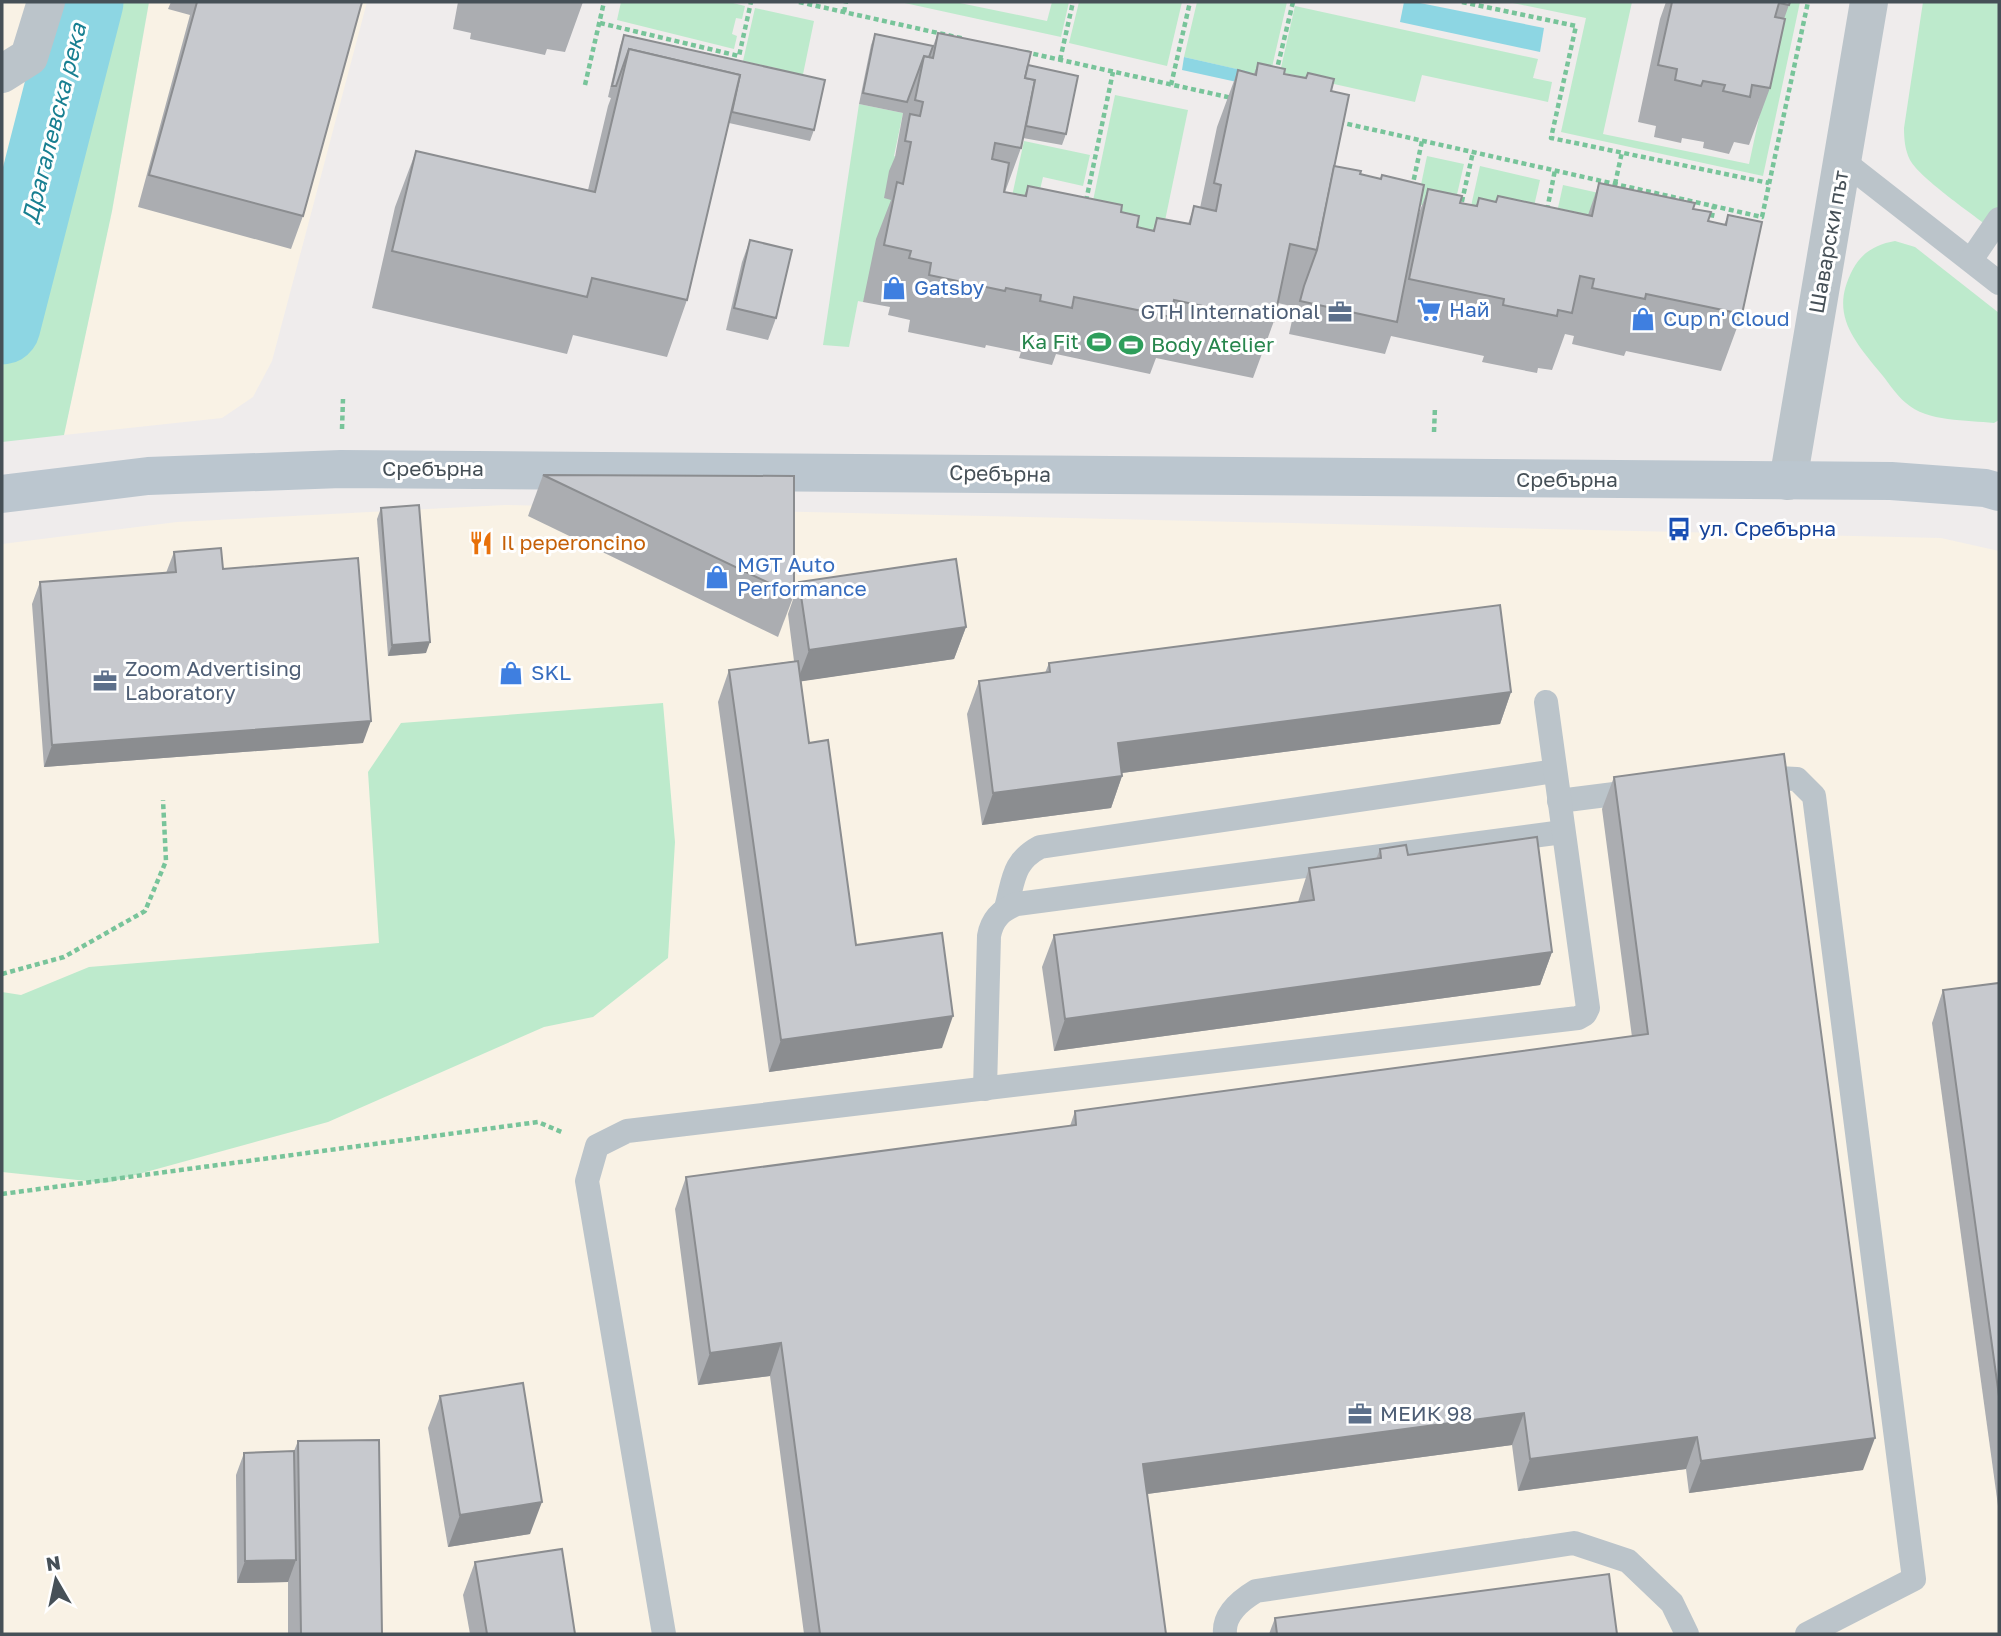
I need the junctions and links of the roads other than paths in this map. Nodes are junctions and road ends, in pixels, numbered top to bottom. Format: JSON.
{"nodes":[{"id":1,"x":46,"y":2,"type":"edge"},
{"id":2,"x":1869,"y":2,"type":"edge"},
{"id":3,"x":2,"y":74,"type":"edge"},
{"id":4,"x":1843,"y":161,"type":"junction"},
{"id":5,"x":1999,"y":219,"type":"edge"},
{"id":6,"x":1971,"y":260,"type":"junction"},
{"id":7,"x":1999,"y":283,"type":"edge"},
{"id":8,"x":1788,"y":481,"type":"junction"},
{"id":9,"x":1999,"y":492,"type":"edge"},
{"id":10,"x":2,"y":494,"type":"edge"},
{"id":11,"x":1546,"y":702,"type":"dead end"},
{"id":12,"x":1555,"y":771,"type":"junction"},
{"id":13,"x":1736,"y":779,"type":"edge"},
{"id":14,"x":1654,"y":789,"type":"edge"},
{"id":15,"x":1559,"y":801,"type":"junction"},
{"id":16,"x":1563,"y":832,"type":"junction"},
{"id":17,"x":1006,"y":908,"type":"junction"},
{"id":18,"x":985,"y":1088,"type":"junction"},
{"id":19,"x":664,"y":1634,"type":"edge"},
{"id":20,"x":1225,"y":1634,"type":"edge"},
{"id":21,"x":1687,"y":1634,"type":"edge"},
{"id":22,"x":1807,"y":1634,"type":"edge"}],
"edges":[{"from":1,"to":3,"type":"street"},
{"from":2,"to":4,"type":"street","name":"Шаварски път"},
{"from":4,"to":6,"type":"lane"},
{"from":4,"to":8,"type":"street","name":"Шаварски път"},
{"from":5,"to":6,"type":"lane"},
{"from":6,"to":7,"type":"lane"},
{"from":8,"to":9,"type":"street","name":"Сребърна"},
{"from":8,"to":10,"type":"street","name":"Сребърна"},
{"from":11,"to":12,"type":"lane"},
{"from":12,"to":15,"type":"lane"},
{"from":12,"to":17,"type":"lane"},
{"from":13,"to":22,"type":"lane"},
{"from":14,"to":15,"type":"lane"},
{"from":15,"to":16,"type":"lane"},
{"from":16,"to":17,"type":"lane"},
{"from":16,"to":18,"type":"lane"},
{"from":17,"to":18,"type":"lane"},
{"from":18,"to":19,"type":"lane"},
{"from":20,"to":21,"type":"lane"}]}
